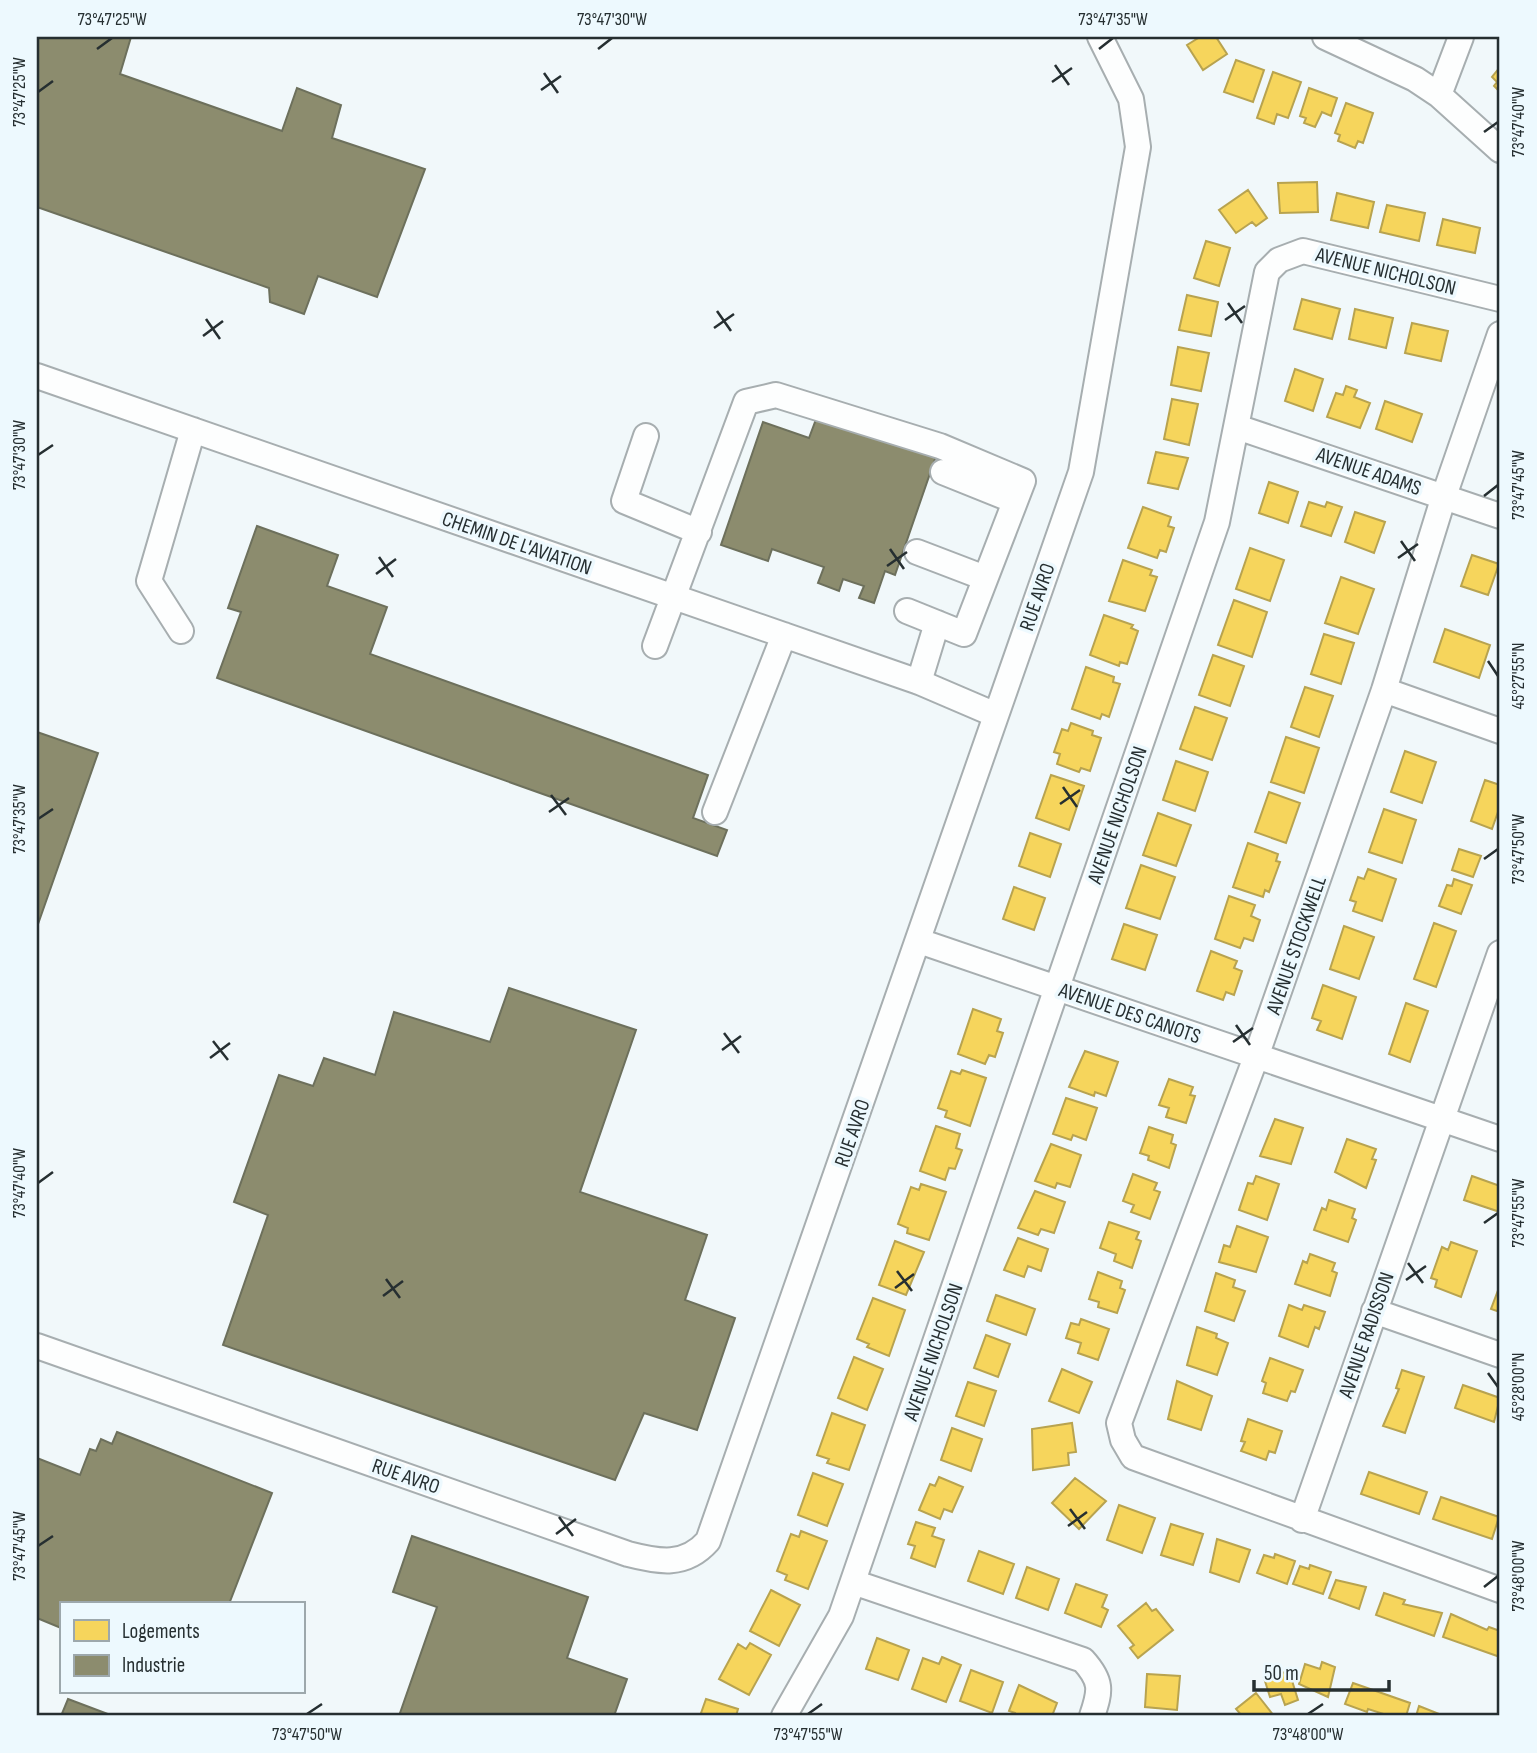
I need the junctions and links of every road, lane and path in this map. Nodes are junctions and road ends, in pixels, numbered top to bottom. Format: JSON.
{"nodes":[{"id":1,"x":1100,"y":37,"type":"edge"},
{"id":2,"x":1325,"y":37,"type":"edge"},
{"id":3,"x":1461,"y":37,"type":"edge"},
{"id":4,"x":1439,"y":95,"type":"junction"},
{"id":5,"x":1500,"y":150,"type":"edge"},
{"id":6,"x":1500,"y":299,"type":"edge"},
{"id":7,"x":1500,"y":334,"type":"edge"},
{"id":8,"x":37,"y":376,"type":"edge"},
{"id":9,"x":1237,"y":427,"type":"junction"},
{"id":10,"x":192,"y":430,"type":"junction"},
{"id":11,"x":646,"y":436,"type":"dead end"},
{"id":12,"x":943,"y":472,"type":"dead end"},
{"id":13,"x":1444,"y":496,"type":"junction"},
{"id":14,"x":1015,"y":501,"type":"junction"},
{"id":15,"x":1500,"y":516,"type":"edge"},
{"id":16,"x":699,"y":532,"type":"junction"},
{"id":17,"x":916,"y":552,"type":"dead end"},
{"id":18,"x":985,"y":578,"type":"junction"},
{"id":19,"x":672,"y":597,"type":"junction"},
{"id":20,"x":907,"y":611,"type":"dead end"},
{"id":21,"x":937,"y":624,"type":"junction"},
{"id":22,"x":181,"y":631,"type":"dead end"},
{"id":23,"x":784,"y":635,"type":"junction"},
{"id":24,"x":655,"y":646,"type":"dead end"},
{"id":25,"x":919,"y":682,"type":"junction"},
{"id":26,"x":1384,"y":690,"type":"junction"},
{"id":27,"x":996,"y":715,"type":"junction"},
{"id":28,"x":1500,"y":732,"type":"edge"},
{"id":29,"x":715,"y":812,"type":"dead end"},
{"id":30,"x":919,"y":942,"type":"junction"},
{"id":31,"x":1500,"y":953,"type":"edge"},
{"id":32,"x":1059,"y":988,"type":"junction"},
{"id":33,"x":1256,"y":1057,"type":"junction"},
{"id":34,"x":1442,"y":1118,"type":"junction"},
{"id":35,"x":1500,"y":1139,"type":"edge"},
{"id":36,"x":1374,"y":1311,"type":"junction"},
{"id":37,"x":37,"y":1346,"type":"edge"},
{"id":38,"x":1500,"y":1355,"type":"edge"},
{"id":39,"x":1302,"y":1520,"type":"junction"},
{"id":40,"x":853,"y":1582,"type":"junction"},
{"id":41,"x":1500,"y":1590,"type":"edge"},
{"id":42,"x":784,"y":1716,"type":"edge"},
{"id":43,"x":1092,"y":1716,"type":"edge"}],
"edges":[{"from":1,"to":27,"type":"street","name":"RUE AVRO"},
{"from":2,"to":4,"type":"street"},
{"from":3,"to":4,"type":"street"},
{"from":4,"to":5,"type":"street"},
{"from":6,"to":9,"type":"street","name":"AVENUE NICHOLSON"},
{"from":7,"to":13,"type":"street","name":"AVENUE STOCKWELL"},
{"from":8,"to":10,"type":"street","name":"CHEMIN DE L'AVIATION"},
{"from":9,"to":13,"type":"street","name":"AVENUE ADAMS"},
{"from":9,"to":32,"type":"street","name":"AVENUE NICHOLSON"},
{"from":10,"to":19,"type":"street","name":"CHEMIN DE L'AVIATION"},
{"from":10,"to":22,"type":"street"},
{"from":11,"to":16,"type":"street"},
{"from":12,"to":14,"type":"street"},
{"from":13,"to":15,"type":"street","name":"AVENUE ADAMS"},
{"from":13,"to":26,"type":"street","name":"AVENUE STOCKWELL"},
{"from":14,"to":16,"type":"street"},
{"from":14,"to":18,"type":"street"},
{"from":16,"to":19,"type":"street"},
{"from":17,"to":18,"type":"street"},
{"from":18,"to":21,"type":"street"},
{"from":19,"to":23,"type":"street","name":"CHEMIN DE L'AVIATION"},
{"from":19,"to":24,"type":"street"},
{"from":20,"to":21,"type":"street"},
{"from":21,"to":25,"type":"street"},
{"from":23,"to":25,"type":"street","name":"CHEMIN DE L'AVIATION"},
{"from":23,"to":29,"type":"street"},
{"from":25,"to":27,"type":"street","name":"CHEMIN DE L'AVIATION"},
{"from":26,"to":28,"type":"street"},
{"from":26,"to":33,"type":"street","name":"AVENUE STOCKWELL"},
{"from":27,"to":30,"type":"street","name":"RUE AVRO"},
{"from":30,"to":32,"type":"street","name":"AVENUE DES CANOTS"},
{"from":30,"to":37,"type":"street","name":"RUE AVRO"},
{"from":31,"to":34,"type":"street","name":"AVENUE RADISSON"},
{"from":32,"to":33,"type":"street","name":"AVENUE DES CANOTS"},
{"from":32,"to":40,"type":"street","name":"AVENUE NICHOLSON"},
{"from":33,"to":34,"type":"street","name":"AVENUE DES CANOTS"},
{"from":33,"to":39,"type":"street","name":"AVENUE STOCKWELL"},
{"from":34,"to":35,"type":"street","name":"AVENUE DES CANOTS"},
{"from":34,"to":36,"type":"street","name":"AVENUE RADISSON"},
{"from":36,"to":38,"type":"street"},
{"from":36,"to":39,"type":"street","name":"AVENUE RADISSON"},
{"from":39,"to":41,"type":"street"},
{"from":40,"to":42,"type":"street","name":"AVENUE NICHOLSON"},
{"from":40,"to":43,"type":"street"}]}
